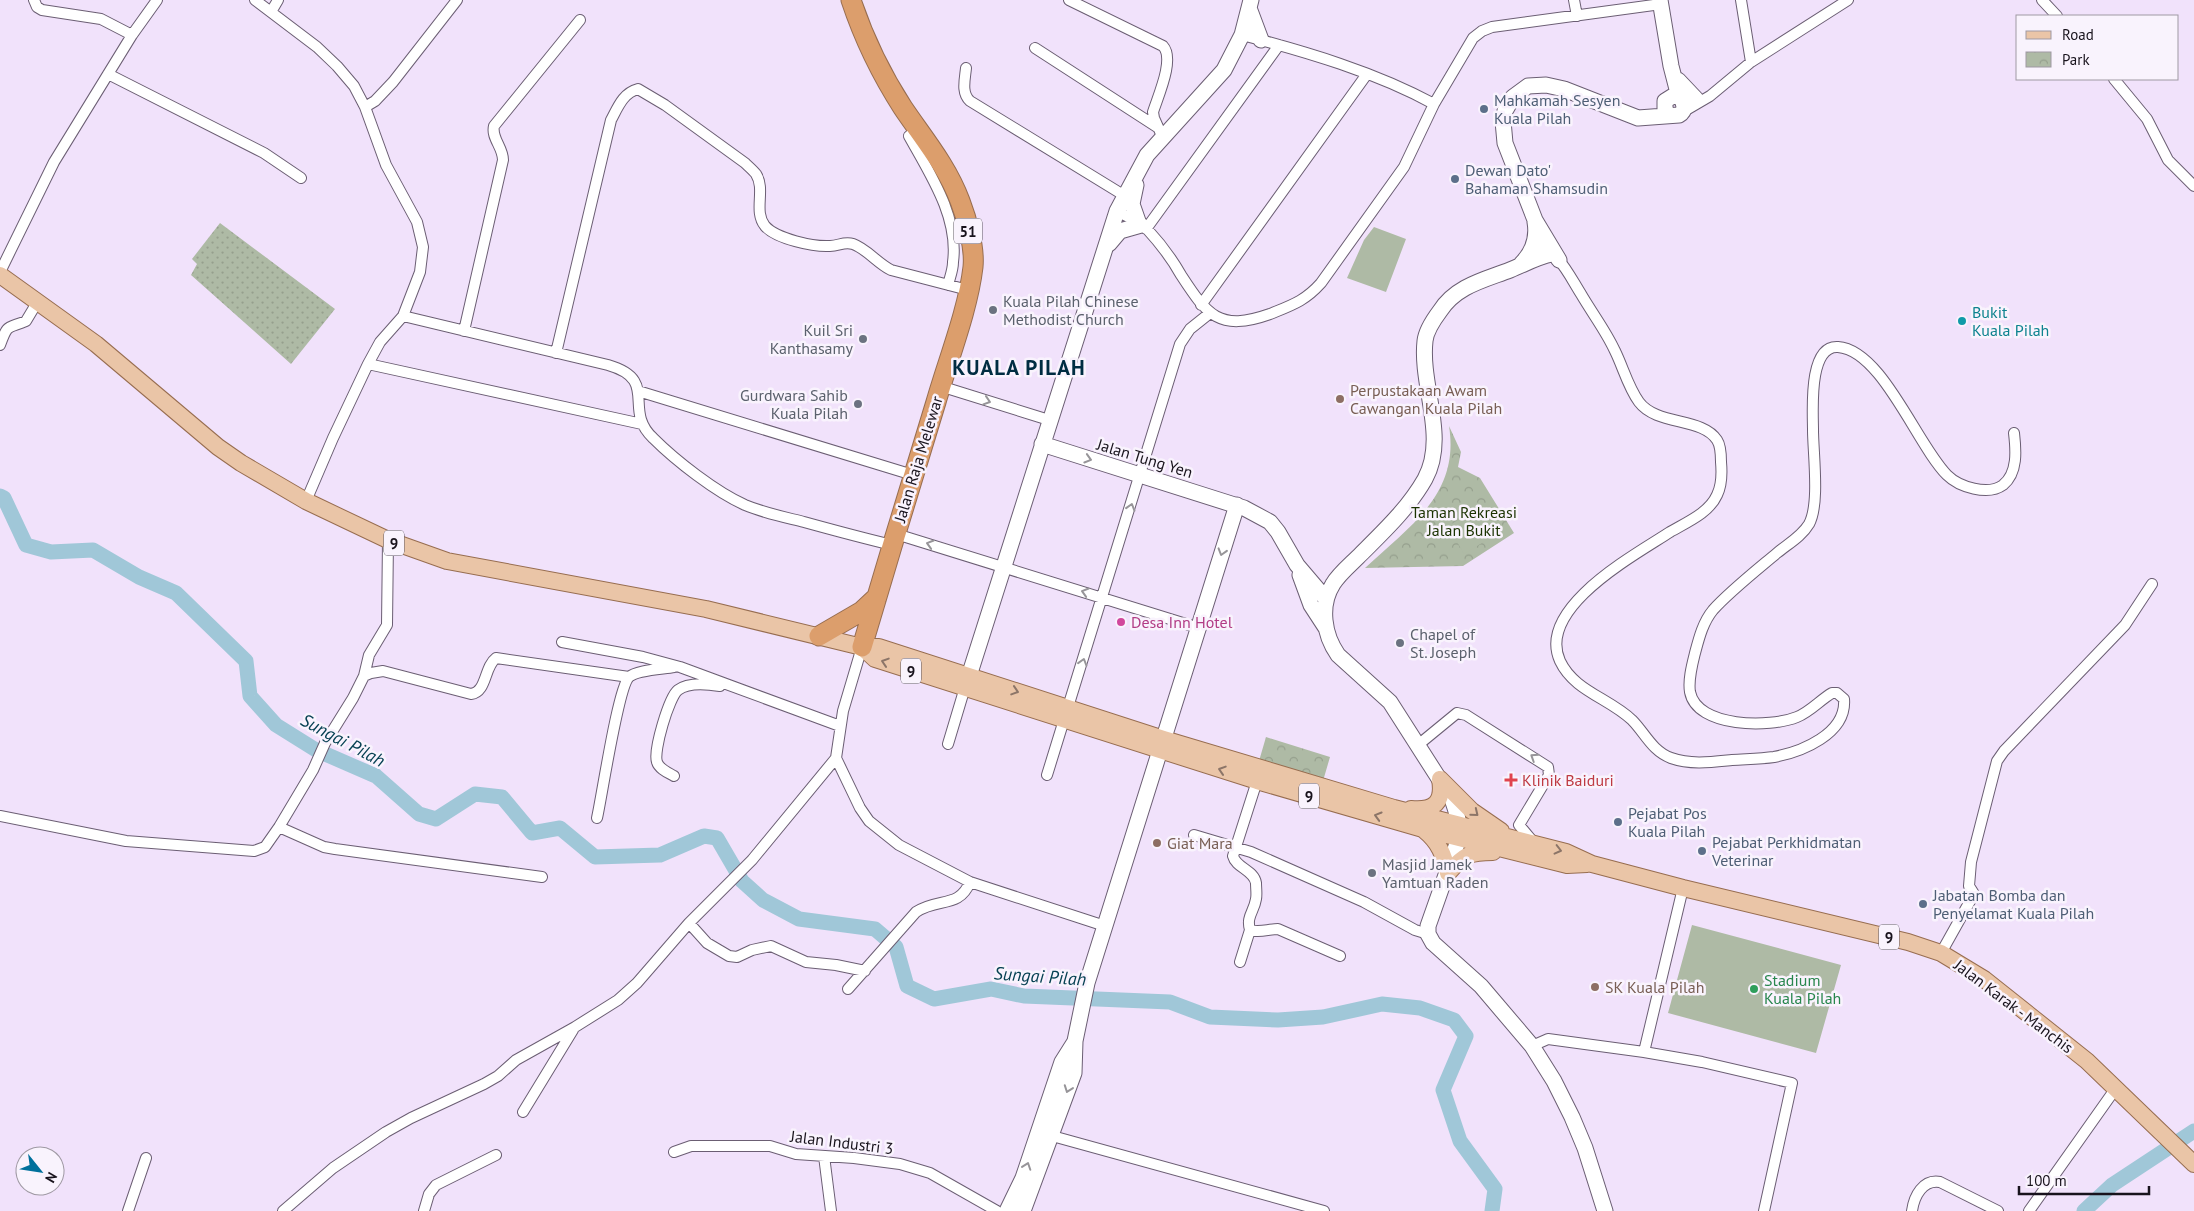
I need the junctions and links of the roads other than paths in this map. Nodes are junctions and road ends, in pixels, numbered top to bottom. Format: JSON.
{"nodes":[{"id":1,"x":34,"y":0,"type":"edge"},
{"id":2,"x":157,"y":0,"type":"edge"},
{"id":3,"x":255,"y":0,"type":"edge"},
{"id":4,"x":278,"y":0,"type":"edge"},
{"id":5,"x":458,"y":0,"type":"edge"},
{"id":6,"x":851,"y":0,"type":"edge"},
{"id":7,"x":1069,"y":0,"type":"edge"},
{"id":8,"x":1574,"y":0,"type":"edge"},
{"id":9,"x":1741,"y":0,"type":"edge"},
{"id":10,"x":1848,"y":0,"type":"edge"},
{"id":11,"x":2042,"y":0,"type":"edge"},
{"id":12,"x":1660,"y":2,"type":"edge"},
{"id":13,"x":1250,"y":3,"type":"edge"},
{"id":14,"x":271,"y":12,"type":"junction"},
{"id":15,"x":2056,"y":15,"type":"edge"},
{"id":16,"x":1577,"y":16,"type":"junction"},
{"id":17,"x":580,"y":20,"type":"dead end"},
{"id":18,"x":132,"y":35,"type":"junction"},
{"id":19,"x":1242,"y":35,"type":"junction"},
{"id":20,"x":1262,"y":40,"type":"junction"},
{"id":21,"x":1279,"y":45,"type":"junction"},
{"id":22,"x":1035,"y":48,"type":"dead end"},
{"id":23,"x":1234,"y":54,"type":"junction"},
{"id":24,"x":1751,"y":62,"type":"junction"},
{"id":25,"x":966,"y":68,"type":"dead end"},
{"id":26,"x":1672,"y":68,"type":"junction"},
{"id":27,"x":108,"y":74,"type":"junction"},
{"id":28,"x":1368,"y":74,"type":"junction"},
{"id":29,"x":2115,"y":80,"type":"edge"},
{"id":30,"x":1681,"y":103,"type":"junction"},
{"id":31,"x":1434,"y":104,"type":"junction"},
{"id":32,"x":365,"y":106,"type":"junction"},
{"id":33,"x":918,"y":130,"type":"junction"},
{"id":34,"x":1160,"y":132,"type":"junction"},
{"id":35,"x":1147,"y":155,"type":"junction"},
{"id":36,"x":302,"y":178,"type":"dead end"},
{"id":37,"x":2194,"y":186,"type":"edge"},
{"id":38,"x":1125,"y":196,"type":"junction"},
{"id":39,"x":1117,"y":212,"type":"junction"},
{"id":40,"x":1535,"y":220,"type":"junction"},
{"id":41,"x":1142,"y":226,"type":"junction"},
{"id":42,"x":1535,"y":243,"type":"junction"},
{"id":43,"x":1556,"y":257,"type":"junction"},
{"id":44,"x":1101,"y":258,"type":"junction"},
{"id":45,"x":1520,"y":265,"type":"junction"},
{"id":46,"x":0,"y":273,"type":"edge"},
{"id":47,"x":948,"y":285,"type":"junction"},
{"id":48,"x":968,"y":290,"type":"junction"},
{"id":49,"x":38,"y":301,"type":"junction"},
{"id":50,"x":1201,"y":306,"type":"junction"},
{"id":51,"x":1210,"y":313,"type":"junction"},
{"id":52,"x":403,"y":316,"type":"junction"},
{"id":53,"x":464,"y":331,"type":"junction"},
{"id":54,"x":0,"y":345,"type":"edge"},
{"id":55,"x":556,"y":353,"type":"junction"},
{"id":56,"x":368,"y":364,"type":"junction"},
{"id":57,"x":940,"y":386,"type":"junction"},
{"id":58,"x":638,"y":390,"type":"junction"},
{"id":59,"x":1049,"y":420,"type":"junction"},
{"id":60,"x":642,"y":424,"type":"junction"},
{"id":61,"x":2014,"y":433,"type":"dead end"},
{"id":62,"x":1042,"y":444,"type":"junction"},
{"id":63,"x":914,"y":475,"type":"junction"},
{"id":64,"x":1141,"y":475,"type":"junction"},
{"id":65,"x":306,"y":501,"type":"junction"},
{"id":66,"x":1237,"y":505,"type":"junction"},
{"id":67,"x":388,"y":540,"type":"junction"},
{"id":68,"x":894,"y":540,"type":"junction"},
{"id":69,"x":1297,"y":565,"type":"junction"},
{"id":70,"x":1003,"y":567,"type":"junction"},
{"id":71,"x":2152,"y":584,"type":"dead end"},
{"id":72,"x":877,"y":596,"type":"junction"},
{"id":73,"x":1103,"y":598,"type":"junction"},
{"id":74,"x":1326,"y":599,"type":"junction"},
{"id":75,"x":1198,"y":628,"type":"junction"},
{"id":76,"x":1327,"y":630,"type":"junction"},
{"id":77,"x":819,"y":636,"type":"junction"},
{"id":78,"x":562,"y":642,"type":"dead end"},
{"id":79,"x":862,"y":647,"type":"junction"},
{"id":80,"x":680,"y":667,"type":"junction"},
{"id":81,"x":364,"y":676,"type":"junction"},
{"id":82,"x":629,"y":676,"type":"junction"},
{"id":83,"x":967,"y":682,"type":"junction"},
{"id":84,"x":738,"y":689,"type":"junction"},
{"id":85,"x":1066,"y":714,"type":"junction"},
{"id":86,"x":840,"y":726,"type":"junction"},
{"id":87,"x":948,"y":744,"type":"dead end"},
{"id":88,"x":1162,"y":745,"type":"junction"},
{"id":89,"x":1418,"y":745,"type":"junction"},
{"id":90,"x":836,"y":758,"type":"junction"},
{"id":91,"x":1047,"y":775,"type":"dead end"},
{"id":92,"x":674,"y":776,"type":"dead end"},
{"id":93,"x":1440,"y":779,"type":"junction"},
{"id":94,"x":1257,"y":781,"type":"junction"},
{"id":95,"x":1394,"y":808,"type":"junction"},
{"id":96,"x":0,"y":816,"type":"edge"},
{"id":97,"x":597,"y":818,"type":"dead end"},
{"id":98,"x":279,"y":827,"type":"junction"},
{"id":99,"x":1423,"y":829,"type":"junction"},
{"id":100,"x":1459,"y":832,"type":"junction"},
{"id":101,"x":1194,"y":835,"type":"dead end"},
{"id":102,"x":1536,"y":844,"type":"junction"},
{"id":103,"x":1512,"y":845,"type":"junction"},
{"id":104,"x":1236,"y":848,"type":"junction"},
{"id":105,"x":1592,"y":864,"type":"junction"},
{"id":106,"x":1448,"y":873,"type":"junction"},
{"id":107,"x":542,"y":877,"type":"dead end"},
{"id":108,"x":970,"y":882,"type":"junction"},
{"id":109,"x":1683,"y":888,"type":"junction"},
{"id":110,"x":689,"y":923,"type":"junction"},
{"id":111,"x":1105,"y":926,"type":"junction"},
{"id":112,"x":1250,"y":930,"type":"junction"},
{"id":113,"x":1428,"y":934,"type":"junction"},
{"id":114,"x":1942,"y":953,"type":"junction"},
{"id":115,"x":1340,"y":956,"type":"dead end"},
{"id":116,"x":1240,"y":962,"type":"dead end"},
{"id":117,"x":865,"y":971,"type":"junction"},
{"id":118,"x":848,"y":989,"type":"dead end"},
{"id":119,"x":575,"y":1027,"type":"junction"},
{"id":120,"x":1532,"y":1046,"type":"junction"},
{"id":121,"x":1644,"y":1052,"type":"junction"},
{"id":122,"x":2116,"y":1088,"type":"junction"},
{"id":123,"x":523,"y":1112,"type":"dead end"},
{"id":124,"x":1045,"y":1134,"type":"junction"},
{"id":125,"x":674,"y":1152,"type":"dead end"},
{"id":126,"x":496,"y":1156,"type":"dead end"},
{"id":127,"x":824,"y":1156,"type":"junction"},
{"id":128,"x":146,"y":1158,"type":"dead end"},
{"id":129,"x":2194,"y":1164,"type":"edge"},
{"id":130,"x":290,"y":1209,"type":"edge"},
{"id":131,"x":128,"y":1211,"type":"edge"},
{"id":132,"x":424,"y":1211,"type":"edge"},
{"id":133,"x":832,"y":1211,"type":"edge"},
{"id":134,"x":997,"y":1211,"type":"edge"},
{"id":135,"x":1007,"y":1211,"type":"edge"},
{"id":136,"x":1023,"y":1211,"type":"edge"},
{"id":137,"x":1324,"y":1211,"type":"edge"},
{"id":138,"x":1605,"y":1211,"type":"edge"},
{"id":139,"x":1764,"y":1211,"type":"edge"},
{"id":140,"x":1912,"y":1211,"type":"edge"},
{"id":141,"x":1998,"y":1211,"type":"edge"},
{"id":142,"x":2029,"y":1211,"type":"edge"}],
"edges":[{"from":1,"to":18,"type":"street"},
{"from":2,"to":18,"type":"street"},
{"from":3,"to":14,"type":"street"},
{"from":4,"to":14,"type":"street"},
{"from":5,"to":32,"type":"street"},
{"from":6,"to":33,"type":"highway","name":"Jalan Raja Melewar","number":"51"},
{"from":7,"to":34,"type":"street"},
{"from":8,"to":16,"type":"street"},
{"from":9,"to":24,"type":"street"},
{"from":10,"to":24,"type":"street"},
{"from":11,"to":15,"type":"street"},
{"from":12,"to":16,"type":"street"},
{"from":12,"to":26,"type":"street"},
{"from":13,"to":19,"type":"street"},
{"from":13,"to":20,"type":"street"},
{"from":14,"to":32,"type":"street"},
{"from":16,"to":31,"type":"street"},
{"from":17,"to":53,"type":"street"},
{"from":18,"to":27,"type":"street"},
{"from":19,"to":20,"type":"street"},
{"from":19,"to":23,"type":"street"},
{"from":20,"to":21,"type":"street"},
{"from":20,"to":23,"type":"street"},
{"from":21,"to":28,"type":"street"},
{"from":21,"to":41,"type":"street"},
{"from":22,"to":34,"type":"street"},
{"from":23,"to":34,"type":"street"},
{"from":24,"to":30,"type":"street"},
{"from":25,"to":38,"type":"street"},
{"from":26,"to":30,"type":"street"},
{"from":26,"to":30,"type":"street"},
{"from":27,"to":36,"type":"street"},
{"from":27,"to":46,"type":"street"},
{"from":28,"to":31,"type":"street"},
{"from":28,"to":50,"type":"street"},
{"from":29,"to":37,"type":"street"},
{"from":30,"to":40,"type":"street"},
{"from":31,"to":51,"type":"street"},
{"from":32,"to":52,"type":"street"},
{"from":33,"to":47,"type":"street"},
{"from":33,"to":48,"type":"highway","name":"Jalan Raja Melewar","number":"51"},
{"from":34,"to":35,"type":"street"},
{"from":35,"to":38,"type":"street"},
{"from":35,"to":41,"type":"street"},
{"from":38,"to":39,"type":"street"},
{"from":39,"to":41,"type":"street"},
{"from":39,"to":44,"type":"street"},
{"from":40,"to":42,"type":"street"},
{"from":40,"to":43,"type":"street"},
{"from":41,"to":44,"type":"street"},
{"from":41,"to":50,"type":"street"},
{"from":42,"to":43,"type":"street"},
{"from":42,"to":45,"type":"street"},
{"from":43,"to":45,"type":"street"},
{"from":43,"to":61,"type":"street"},
{"from":44,"to":59,"type":"street"},
{"from":45,"to":74,"type":"street"},
{"from":46,"to":49,"type":"main road","number":"9"},
{"from":47,"to":48,"type":"street"},
{"from":47,"to":55,"type":"street"},
{"from":48,"to":57,"type":"highway","name":"Jalan Raja Melewar","number":"51"},
{"from":49,"to":54,"type":"street"},
{"from":49,"to":65,"type":"main road","number":"9"},
{"from":50,"to":51,"type":"street"},
{"from":51,"to":64,"type":"street"},
{"from":52,"to":53,"type":"street"},
{"from":52,"to":56,"type":"street"},
{"from":53,"to":55,"type":"street"},
{"from":55,"to":58,"type":"street"},
{"from":56,"to":60,"type":"street"},
{"from":56,"to":65,"type":"street"},
{"from":57,"to":59,"type":"street","one_way":true},
{"from":57,"to":63,"type":"highway","name":"Jalan Raja Melewar","number":"51"},
{"from":58,"to":60,"type":"street"},
{"from":58,"to":63,"type":"street"},
{"from":59,"to":62,"type":"street"},
{"from":60,"to":68,"type":"street"},
{"from":62,"to":64,"type":"street","name":"Jalan Tung Yen","one_way":true},
{"from":62,"to":70,"type":"street"},
{"from":63,"to":68,"type":"highway","name":"Jalan Raja Melewar","number":"51"},
{"from":64,"to":66,"type":"street","name":"Jalan Tung Yen"},
{"from":73,"to":64,"type":"street","one_way":true},
{"from":65,"to":67,"type":"main road","number":"9"},
{"from":66,"to":69,"type":"street","name":"Jalan Tung Yen"},
{"from":66,"to":75,"type":"street","one_way":true},
{"from":67,"to":77,"type":"main road","number":"9"},
{"from":67,"to":81,"type":"street"},
{"from":70,"to":68,"type":"street","one_way":true},
{"from":68,"to":72,"type":"highway","name":"Jalan Raja Melewar","number":"51"},
{"from":69,"to":74,"type":"street"},
{"from":69,"to":76,"type":"street"},
{"from":73,"to":70,"type":"street","one_way":true},
{"from":70,"to":83,"type":"street"},
{"from":71,"to":114,"type":"street"},
{"from":72,"to":77,"type":"highway"},
{"from":72,"to":79,"type":"highway","name":"Jalan Raja Melewar","number":"51"},
{"from":73,"to":75,"type":"street"},
{"from":85,"to":73,"type":"street","one_way":true},
{"from":74,"to":76,"type":"street"},
{"from":75,"to":88,"type":"street"},
{"from":76,"to":89,"type":"street"},
{"from":77,"to":79,"type":"main road","number":"9"},
{"from":78,"to":80,"type":"street"},
{"from":79,"to":83,"type":"main road","number":"9"},
{"from":79,"to":86,"type":"street"},
{"from":80,"to":82,"type":"street"},
{"from":80,"to":84,"type":"street"},
{"from":81,"to":82,"type":"street"},
{"from":81,"to":98,"type":"street"},
{"from":82,"to":97,"type":"street"},
{"from":83,"to":85,"type":"main road","number":"9"},
{"from":83,"to":87,"type":"street"},
{"from":84,"to":86,"type":"street"},
{"from":84,"to":92,"type":"street"},
{"from":85,"to":88,"type":"main road","number":"9"},
{"from":85,"to":91,"type":"street"},
{"from":86,"to":90,"type":"street"},
{"from":94,"to":88,"type":"main road","number":"9","one_way":true},
{"from":88,"to":95,"type":"main road","number":"9"},
{"from":88,"to":111,"type":"street"},
{"from":89,"to":93,"type":"street"},
{"from":102,"to":89,"type":"street","one_way":true},
{"from":90,"to":108,"type":"street"},
{"from":90,"to":110,"type":"street"},
{"from":93,"to":95,"type":"main road"},
{"from":93,"to":100,"type":"street"},
{"from":93,"to":103,"type":"main road","one_way":true},
{"from":99,"to":94,"type":"main road","number":"9","one_way":true},
{"from":94,"to":104,"type":"street"},
{"from":95,"to":100,"type":"main road","number":"9"},
{"from":96,"to":98,"type":"street"},
{"from":98,"to":107,"type":"street"},
{"from":99,"to":100,"type":"main road","number":"9"},
{"from":99,"to":106,"type":"main road"},
{"from":100,"to":103,"type":"main road","number":"9"},
{"from":100,"to":106,"type":"street"},
{"from":101,"to":104,"type":"street"},
{"from":102,"to":103,"type":"main road","number":"9"},
{"from":102,"to":105,"type":"main road","number":"9","one_way":true},
{"from":103,"to":105,"type":"main road","number":"9"},
{"from":103,"to":106,"type":"main road"},
{"from":104,"to":112,"type":"street"},
{"from":104,"to":113,"type":"street"},
{"from":105,"to":109,"type":"main road","name":"Jalan Karak - Manchis","number":"9"},
{"from":106,"to":113,"type":"street"},
{"from":108,"to":111,"type":"street"},
{"from":108,"to":117,"type":"street"},
{"from":109,"to":114,"type":"main road","name":"Jalan Karak - Manchis","number":"9"},
{"from":109,"to":121,"type":"street"},
{"from":110,"to":117,"type":"street"},
{"from":110,"to":119,"type":"street"},
{"from":111,"to":124,"type":"street"},
{"from":112,"to":115,"type":"street"},
{"from":112,"to":116,"type":"street"},
{"from":113,"to":120,"type":"street"},
{"from":114,"to":122,"type":"main road","name":"Jalan Karak - Manchis","number":"9"},
{"from":117,"to":118,"type":"street"},
{"from":119,"to":123,"type":"street"},
{"from":119,"to":130,"type":"street"},
{"from":120,"to":121,"type":"street"},
{"from":120,"to":138,"type":"street"},
{"from":121,"to":139,"type":"street"},
{"from":122,"to":129,"type":"main road","name":"Jalan Karak - Manchis","number":"9"},
{"from":122,"to":142,"type":"street"},
{"from":135,"to":124,"type":"street","one_way":true},
{"from":124,"to":136,"type":"street"},
{"from":124,"to":137,"type":"street"},
{"from":125,"to":127,"type":"street","name":"Jalan Industri 3"},
{"from":126,"to":132,"type":"street"},
{"from":127,"to":133,"type":"street"},
{"from":127,"to":134,"type":"street","name":"Jalan Industri 3"},
{"from":128,"to":131,"type":"street"},
{"from":140,"to":141,"type":"street"}]}
